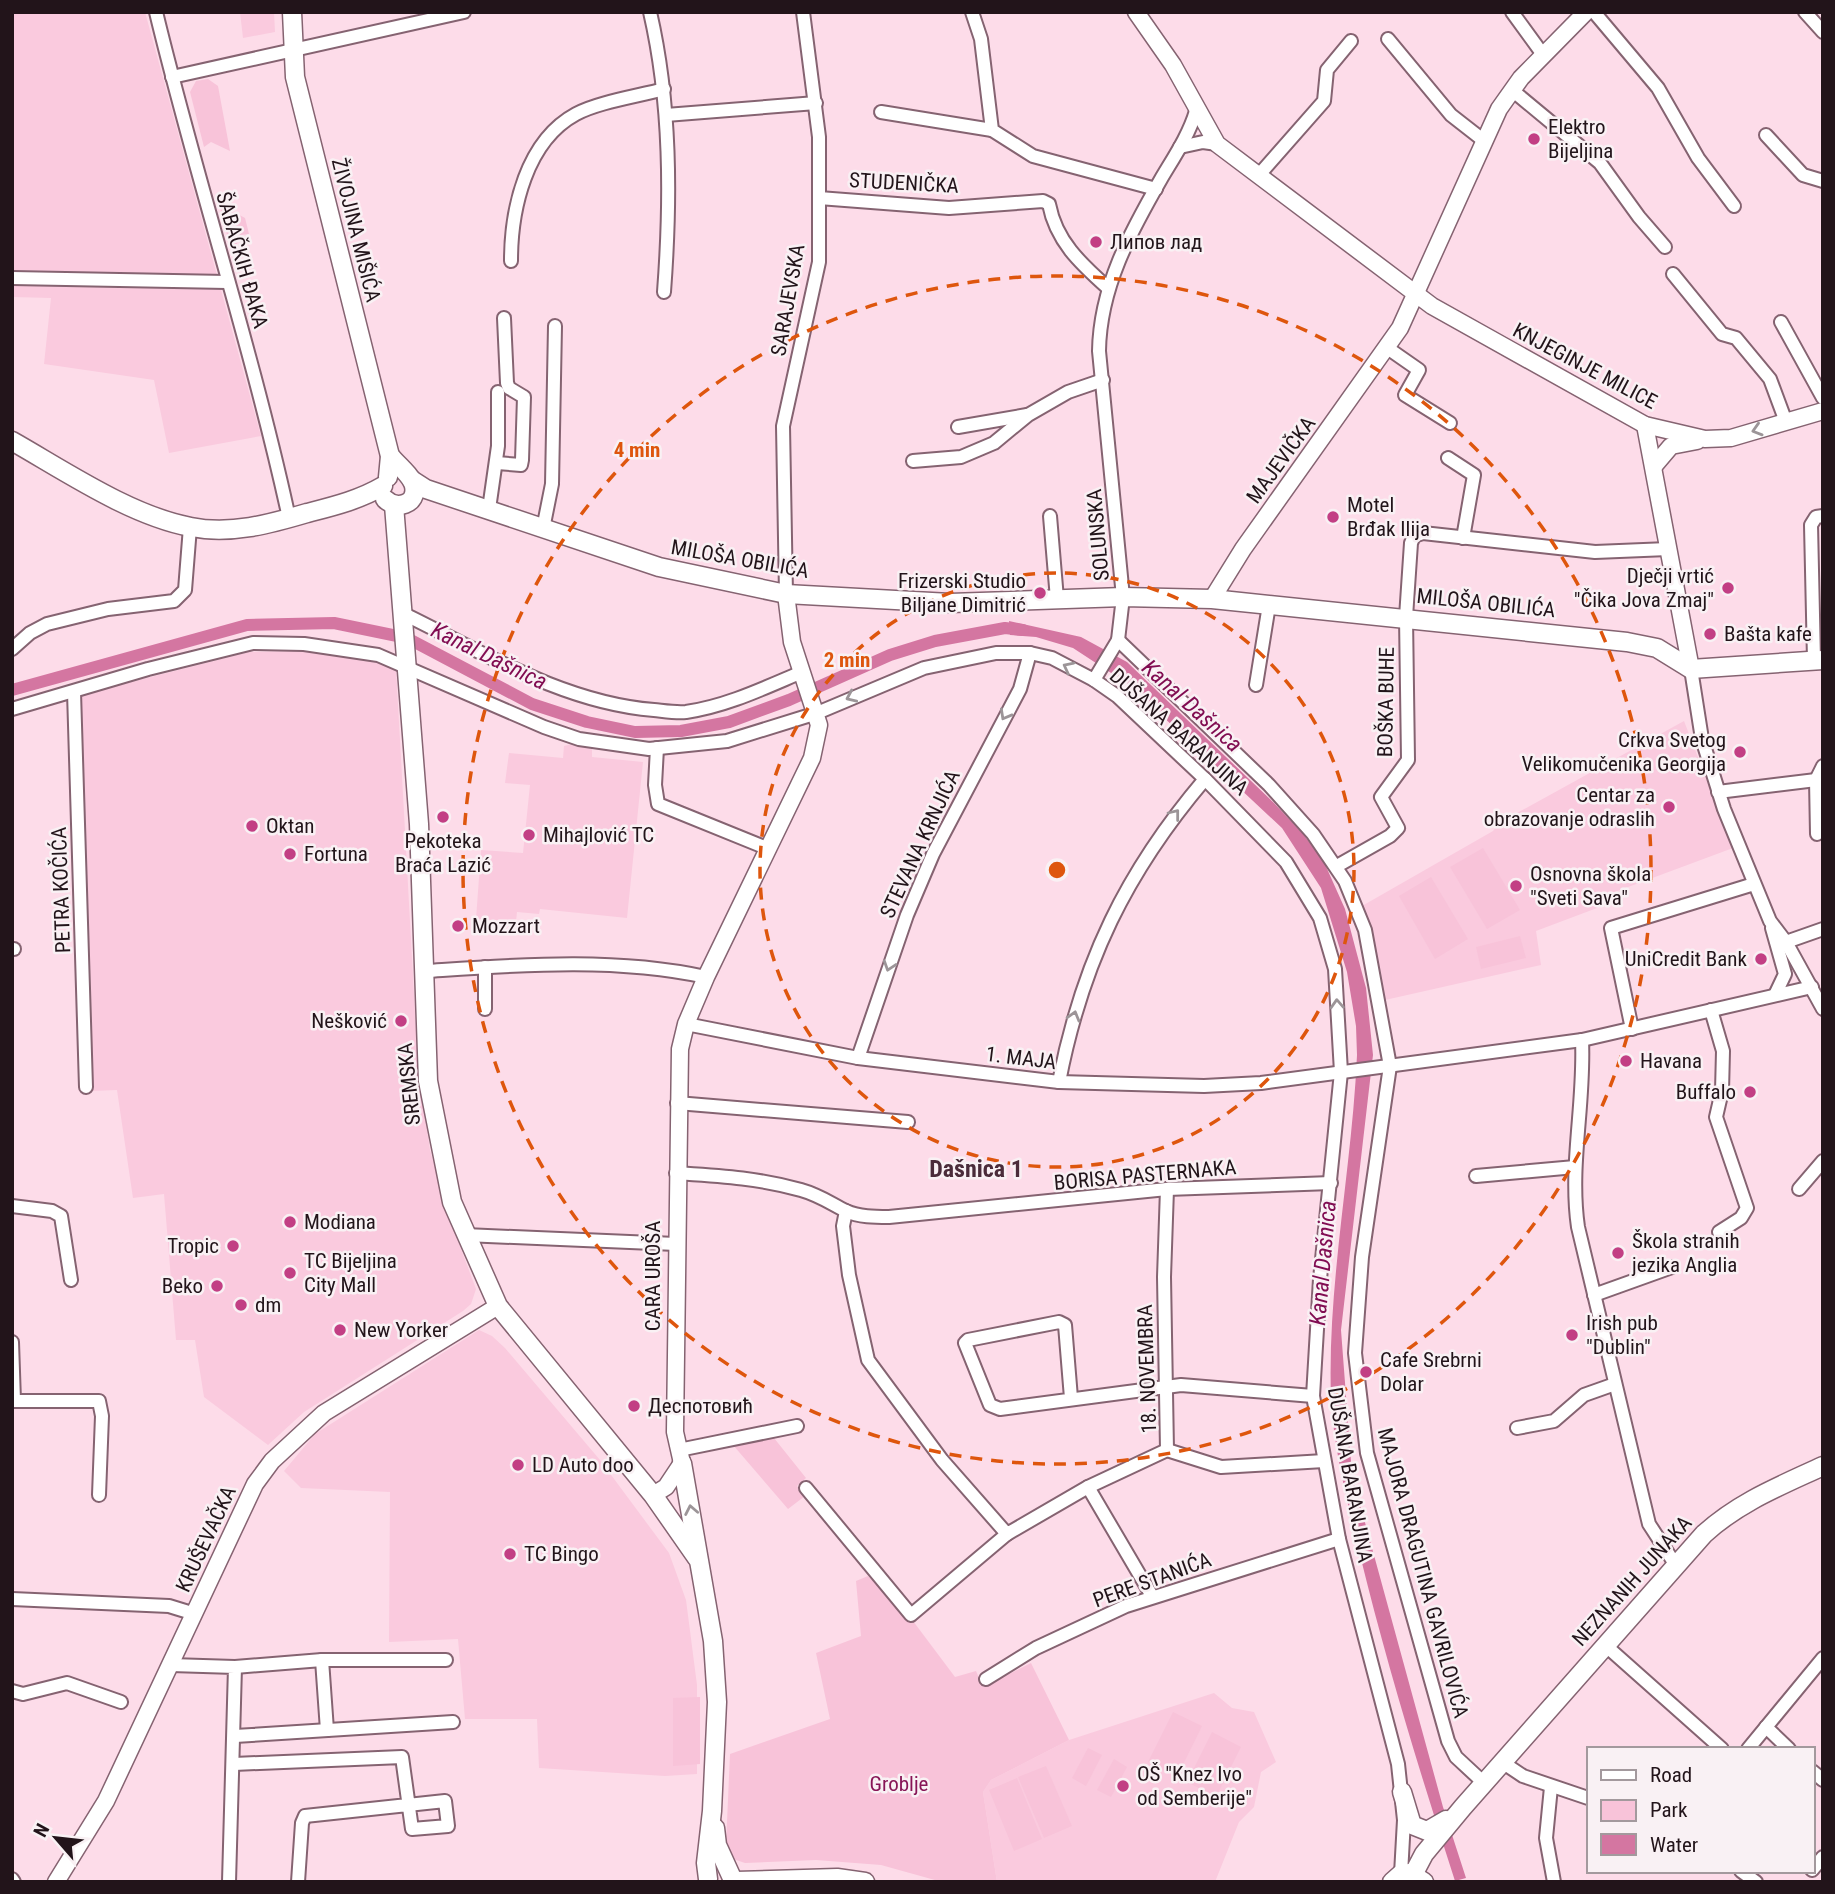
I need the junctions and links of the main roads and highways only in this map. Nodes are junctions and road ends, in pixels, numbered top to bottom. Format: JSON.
{"nodes":[{"id":1,"x":292,"y":12,"type":"edge"},
{"id":2,"x":15,"y":449,"type":"edge"},
{"id":3,"x":390,"y":456,"type":"junction"},
{"id":4,"x":386,"y":481,"type":"junction"},
{"id":5,"x":407,"y":494,"type":"junction"},
{"id":6,"x":364,"y":497,"type":"junction"},
{"id":7,"x":1819,"y":660,"type":"edge"},
{"id":8,"x":680,"y":1457,"type":"road end"},
{"id":9,"x":1823,"y":1466,"type":"edge"},
{"id":10,"x":697,"y":1558,"type":"junction"},
{"id":11,"x":1402,"y":1792,"type":"road end"},
{"id":12,"x":712,"y":1811,"type":"junction"},
{"id":13,"x":1435,"y":1835,"type":"junction"},
{"id":14,"x":1411,"y":1877,"type":"edge"},
{"id":15,"x":707,"y":1880,"type":"edge"},
{"id":16,"x":735,"y":1880,"type":"edge"},
{"id":17,"x":793,"y":1880,"type":"edge"},
{"id":18,"x":836,"y":1880,"type":"edge"},
{"id":19,"x":865,"y":1882,"type":"edge"}],
"edges":[{"from":1,"to":3,"type":"main road","name":"ŽIVOJINA MIŠIĆA"},
{"from":2,"to":6,"type":"main road"},
{"from":3,"to":4,"type":"main road"},
{"from":3,"to":5,"type":"main road"},
{"from":4,"to":5,"type":"main road"},
{"from":4,"to":5,"type":"main road","name":"SREMSKA"},
{"from":4,"to":6,"type":"main road"},
{"from":5,"to":6,"type":"main road","name":"MILOŠA OBILIĆA"},
{"from":5,"to":7,"type":"main road","name":"MILOŠA OBILIĆA"},
{"from":5,"to":10,"type":"main road","name":"SREMSKA"},
{"from":10,"to":8,"type":"main road","one_way":true},
{"from":9,"to":13,"type":"main road","name":"NEZNANIH JUNAKA"},
{"from":10,"to":12,"type":"main road"},
{"from":11,"to":13,"type":"main road"},
{"from":12,"to":15,"type":"main road"},
{"from":12,"to":16,"type":"main road"},
{"from":13,"to":14,"type":"main road"},
{"from":15,"to":16,"type":"main road"},
{"from":16,"to":17,"type":"main road"},
{"from":17,"to":18,"type":"main road"},
{"from":18,"to":19,"type":"main road"}]}
